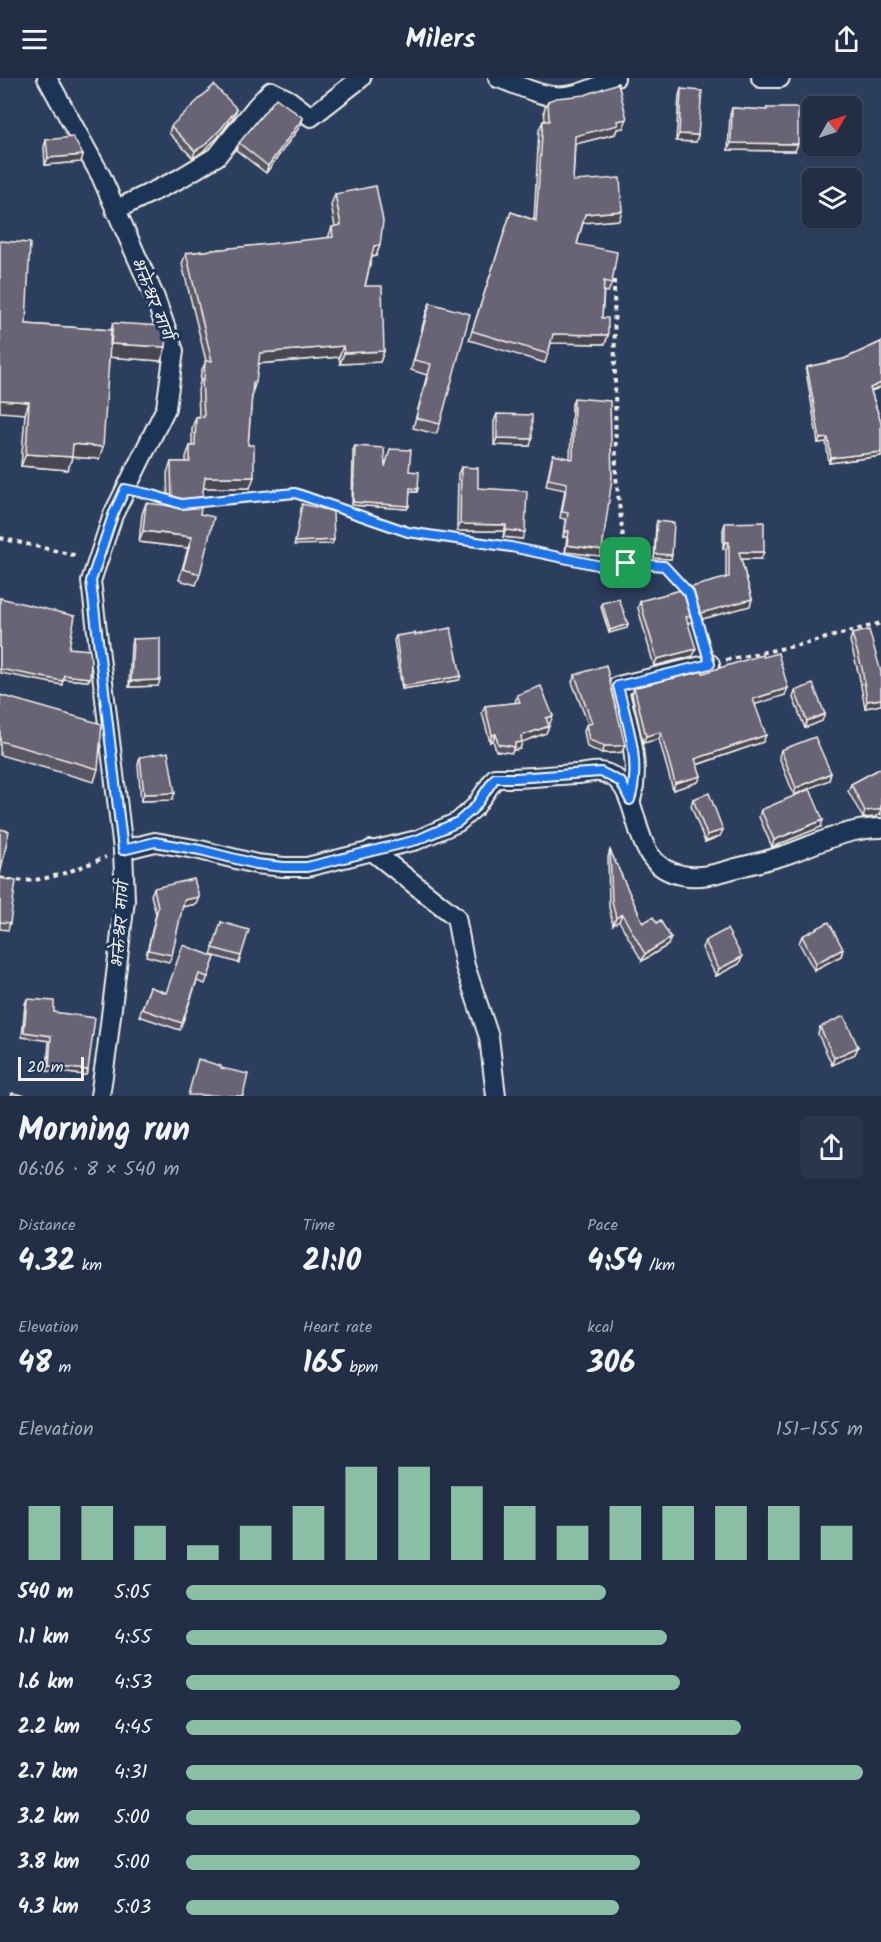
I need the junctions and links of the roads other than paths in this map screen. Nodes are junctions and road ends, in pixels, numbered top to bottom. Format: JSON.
{"nodes":[{"id":1,"x":47,"y":78,"type":"edge"},
{"id":2,"x":361,"y":78,"type":"edge"},
{"id":3,"x":498,"y":78,"type":"edge"},
{"id":4,"x":615,"y":78,"type":"edge"},
{"id":5,"x":761,"y":78,"type":"edge"},
{"id":6,"x":780,"y":78,"type":"edge"},
{"id":7,"x":115,"y":210,"type":"junction"},
{"id":8,"x":710,"y":664,"type":"road end"},
{"id":9,"x":630,"y":800,"type":"junction"},
{"id":10,"x":881,"y":828,"type":"edge"},
{"id":11,"x":123,"y":850,"type":"junction"},
{"id":12,"x":371,"y":850,"type":"junction"},
{"id":13,"x":100,"y":1096,"type":"edge"},
{"id":14,"x":496,"y":1096,"type":"edge"}],
"edges":[{"from":1,"to":7,"type":"street","name":"भक्तेश्वर मार्ग"},
{"from":2,"to":7,"type":"street"},
{"from":3,"to":4,"type":"street"},
{"from":5,"to":6,"type":"street"},
{"from":7,"to":11,"type":"street","name":"भक्तेश्वर मार्ग"},
{"from":8,"to":9,"type":"street"},
{"from":9,"to":10,"type":"street"},
{"from":9,"to":12,"type":"street"},
{"from":11,"to":12,"type":"street"},
{"from":11,"to":13,"type":"street","name":"भक्तेश्वर मार्ग"},
{"from":12,"to":14,"type":"street"}]}
